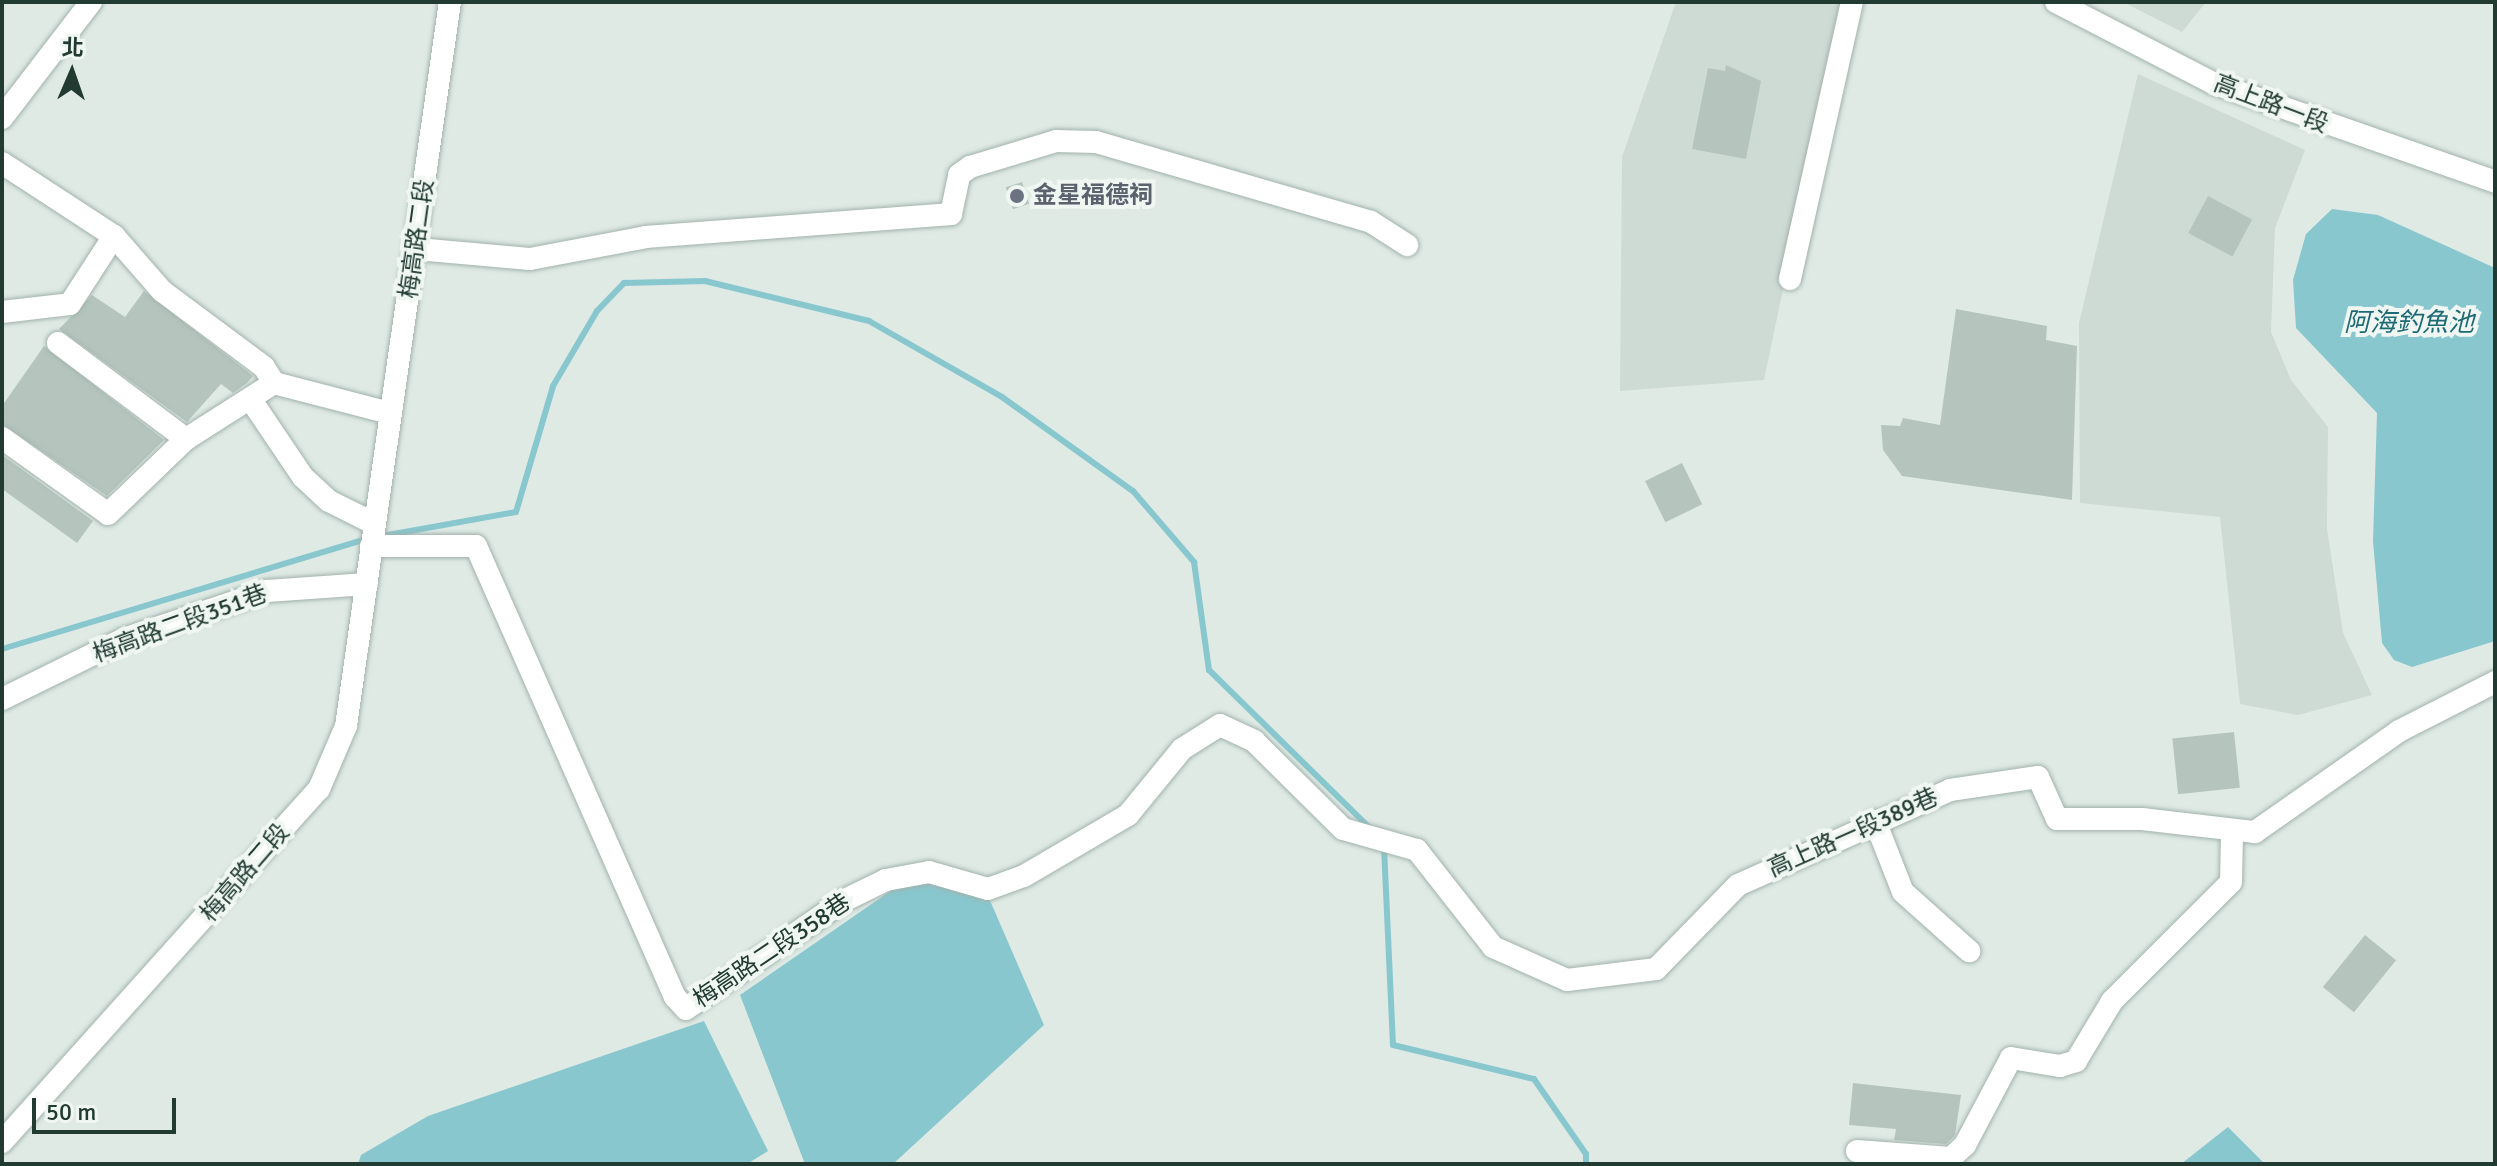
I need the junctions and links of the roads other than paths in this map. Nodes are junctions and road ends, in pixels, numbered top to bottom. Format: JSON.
{"nodes":[{"id":1,"x":91,"y":2,"type":"edge"},
{"id":2,"x":450,"y":2,"type":"edge"},
{"id":3,"x":1852,"y":2,"type":"edge"},
{"id":4,"x":2056,"y":2,"type":"edge"},
{"id":5,"x":2,"y":118,"type":"edge"},
{"id":6,"x":2,"y":163,"type":"edge"},
{"id":7,"x":2495,"y":182,"type":"edge"},
{"id":8,"x":114,"y":236,"type":"junction"},
{"id":9,"x":1407,"y":245,"type":"dead end"},
{"id":10,"x":417,"y":249,"type":"junction"},
{"id":11,"x":1790,"y":279,"type":"dead end"},
{"id":12,"x":2,"y":312,"type":"edge"},
{"id":13,"x":58,"y":343,"type":"dead end"},
{"id":14,"x":274,"y":383,"type":"junction"},
{"id":15,"x":251,"y":400,"type":"junction"},
{"id":16,"x":390,"y":413,"type":"junction"},
{"id":17,"x":2,"y":438,"type":"edge"},
{"id":18,"x":186,"y":439,"type":"junction"},
{"id":19,"x":373,"y":523,"type":"junction"},
{"id":20,"x":371,"y":546,"type":"junction"},
{"id":21,"x":367,"y":584,"type":"junction"},
{"id":22,"x":2495,"y":682,"type":"edge"},
{"id":23,"x":2,"y":699,"type":"edge"},
{"id":24,"x":1875,"y":821,"type":"junction"},
{"id":25,"x":2232,"y":833,"type":"junction"},
{"id":26,"x":1394,"y":844,"type":"joint"},
{"id":27,"x":1969,"y":951,"type":"dead end"},
{"id":28,"x":2,"y":1142,"type":"edge"},
{"id":29,"x":1857,"y":1151,"type":"dead end"}],
"edges":[{"from":1,"to":5,"type":"street"},
{"from":2,"to":10,"type":"street","name":"梅高路二段"},
{"from":3,"to":11,"type":"street"},
{"from":4,"to":7,"type":"street","name":"高上路一段"},
{"from":6,"to":8,"type":"street"},
{"from":8,"to":12,"type":"street"},
{"from":8,"to":14,"type":"street"},
{"from":9,"to":10,"type":"street"},
{"from":10,"to":16,"type":"street","name":"梅高路二段"},
{"from":13,"to":18,"type":"street"},
{"from":14,"to":15,"type":"street"},
{"from":14,"to":16,"type":"street"},
{"from":15,"to":18,"type":"street"},
{"from":15,"to":19,"type":"street"},
{"from":16,"to":19,"type":"street","name":"梅高路二段"},
{"from":17,"to":18,"type":"street"},
{"from":19,"to":20,"type":"street","name":"梅高路二段"},
{"from":20,"to":21,"type":"street","name":"梅高路二段"},
{"from":20,"to":26,"type":"street","name":"梅高路二段358巷"},
{"from":21,"to":23,"type":"street","name":"梅高路二段351巷"},
{"from":21,"to":28,"type":"street","name":"梅高路二段"},
{"from":22,"to":25,"type":"street","name":"高上路一段389巷"},
{"from":24,"to":25,"type":"street","name":"高上路一段389巷"},
{"from":24,"to":26,"type":"street","name":"高上路一段389巷"},
{"from":24,"to":27,"type":"street"},
{"from":25,"to":29,"type":"street"}]}
